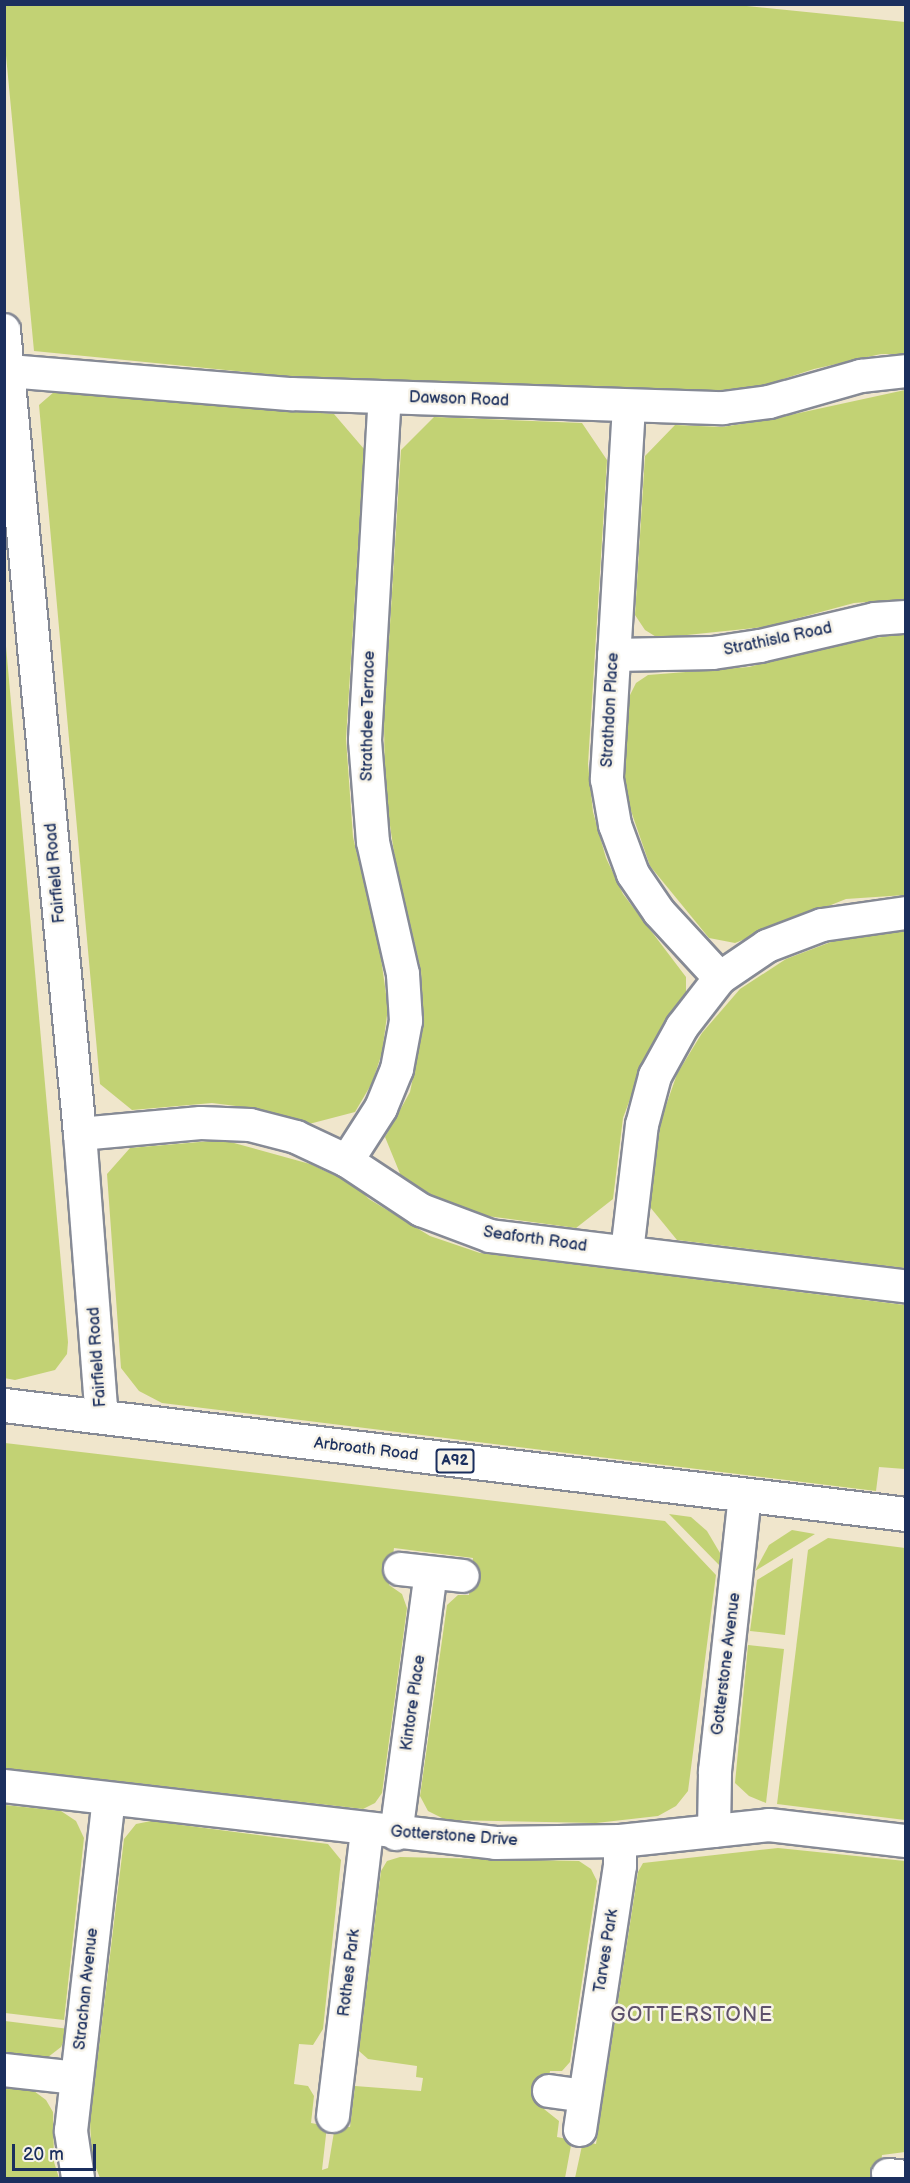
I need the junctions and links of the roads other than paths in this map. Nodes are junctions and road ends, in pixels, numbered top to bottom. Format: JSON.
{"nodes":[{"id":1,"x":4,"y":330,"type":"edge"},
{"id":2,"x":9,"y":371,"type":"junction"},
{"id":3,"x":906,"y":371,"type":"edge"},
{"id":4,"x":385,"y":398,"type":"junction"},
{"id":5,"x":629,"y":406,"type":"junction"},
{"id":6,"x":906,"y":617,"type":"edge"},
{"id":7,"x":614,"y":655,"type":"junction"},
{"id":8,"x":906,"y":913,"type":"edge"},
{"id":9,"x":720,"y":978,"type":"junction"},
{"id":10,"x":81,"y":1134,"type":"junction"},
{"id":11,"x":347,"y":1161,"type":"junction"},
{"id":12,"x":627,"y":1252,"type":"junction"},
{"id":13,"x":906,"y":1286,"type":"edge"},
{"id":14,"x":4,"y":1405,"type":"edge"},
{"id":15,"x":102,"y":1417,"type":"junction"},
{"id":16,"x":745,"y":1497,"type":"junction"},
{"id":17,"x":906,"y":1514,"type":"edge"},
{"id":18,"x":400,"y":1569,"type":"dead end"},
{"id":19,"x":431,"y":1572,"type":"junction"},
{"id":20,"x":463,"y":1576,"type":"dead end"},
{"id":21,"x":4,"y":1786,"type":"edge"},
{"id":22,"x":109,"y":1799,"type":"junction"},
{"id":23,"x":714,"y":1831,"type":"junction"},
{"id":24,"x":381,"y":1832,"type":"junction"},
{"id":25,"x":620,"y":1841,"type":"junction"},
{"id":26,"x":906,"y":1841,"type":"edge"},
{"id":27,"x":4,"y":2070,"type":"edge"},
{"id":28,"x":77,"y":2078,"type":"junction"},
{"id":29,"x":549,"y":2091,"type":"dead end"},
{"id":30,"x":585,"y":2096,"type":"junction"},
{"id":31,"x":333,"y":2116,"type":"dead end"},
{"id":32,"x":580,"y":2130,"type":"dead end"},
{"id":33,"x":78,"y":2178,"type":"edge"}],
"edges":[{"from":1,"to":2,"type":"street","name":"Fairfield Road"},
{"from":2,"to":4,"type":"street","name":"Dawson Road"},
{"from":2,"to":10,"type":"street","name":"Fairfield Road"},
{"from":3,"to":5,"type":"street","name":"Dawson Road"},
{"from":4,"to":5,"type":"street","name":"Dawson Road"},
{"from":4,"to":11,"type":"street","name":"Strathdee Terrace"},
{"from":5,"to":7,"type":"street","name":"Strathdon Place"},
{"from":6,"to":7,"type":"street","name":"Strathisla Road"},
{"from":7,"to":9,"type":"street","name":"Strathdon Place"},
{"from":8,"to":9,"type":"street"},
{"from":9,"to":12,"type":"street"},
{"from":10,"to":11,"type":"street","name":"Seaforth Road"},
{"from":10,"to":15,"type":"street","name":"Fairfield Road"},
{"from":11,"to":12,"type":"street","name":"Seaforth Road"},
{"from":12,"to":13,"type":"street","name":"Seaforth Road"},
{"from":14,"to":15,"type":"main road","name":"Arbroath Road","number":"A92"},
{"from":15,"to":16,"type":"main road","name":"Arbroath Road","number":"A92"},
{"from":16,"to":17,"type":"main road","name":"Arbroath Road","number":"A92"},
{"from":16,"to":23,"type":"street","name":"Gotterstone Avenue"},
{"from":18,"to":19,"type":"street"},
{"from":19,"to":20,"type":"street"},
{"from":19,"to":24,"type":"street","name":"Kintore Place"},
{"from":21,"to":22,"type":"street","name":"Gotterstone Drive"},
{"from":22,"to":24,"type":"street","name":"Gotterstone Drive"},
{"from":22,"to":28,"type":"street","name":"Strachan Avenue"},
{"from":23,"to":25,"type":"street","name":"Gotterstone Drive"},
{"from":23,"to":26,"type":"street","name":"Gotterstone Drive"},
{"from":24,"to":25,"type":"street","name":"Gotterstone Drive"},
{"from":24,"to":31,"type":"street","name":"Rothes Park"},
{"from":25,"to":30,"type":"street","name":"Tarves Park"},
{"from":27,"to":28,"type":"street"},
{"from":28,"to":33,"type":"street","name":"Strachan Avenue"},
{"from":29,"to":30,"type":"street"},
{"from":30,"to":32,"type":"street","name":"Tarves Park"}]}
